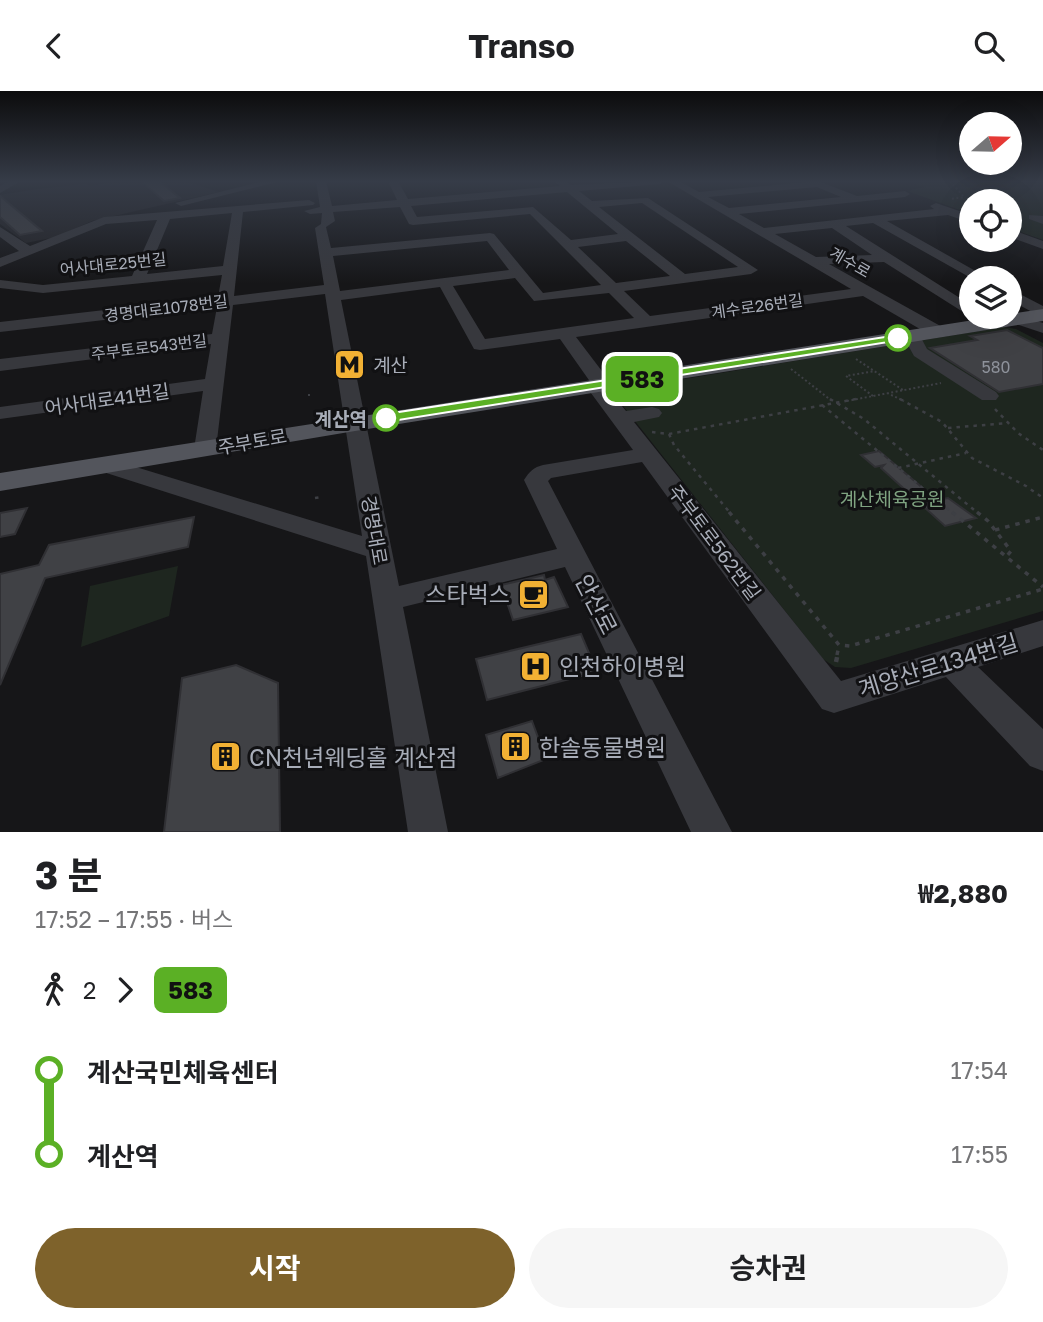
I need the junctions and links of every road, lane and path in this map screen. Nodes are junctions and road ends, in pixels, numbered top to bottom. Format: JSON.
{"nodes":[{"id":1,"x":126,"y":216,"type":"edge"},
{"id":2,"x":165,"y":216,"type":"junction"},
{"id":3,"x":170,"y":216,"type":"edge"},
{"id":4,"x":237,"y":216,"type":"edge"},
{"id":5,"x":310,"y":216,"type":"edge"},
{"id":6,"x":328,"y":216,"type":"edge"},
{"id":7,"x":410,"y":216,"type":"edge"},
{"id":8,"x":472,"y":216,"type":"edge"},
{"id":9,"x":539,"y":216,"type":"edge"},
{"id":10,"x":602,"y":216,"type":"edge"},
{"id":11,"x":672,"y":216,"type":"edge"},
{"id":12,"x":733,"y":216,"type":"edge"},
{"id":13,"x":899,"y":216,"type":"edge"},
{"id":14,"x":874,"y":219,"type":"junction"},
{"id":15,"x":104,"y":221,"type":"junction"},
{"id":16,"x":413,"y":221,"type":"junction"},
{"id":17,"x":834,"y":223,"type":"junction"},
{"id":18,"x":321,"y":227,"type":"junction"},
{"id":19,"x":1043,"y":227,"type":"edge"},
{"id":20,"x":755,"y":228,"type":"junction"},
{"id":21,"x":0,"y":230,"type":"edge"},
{"id":22,"x":1022,"y":230,"type":"edge"},
{"id":23,"x":691,"y":231,"type":"junction"},
{"id":24,"x":1022,"y":236,"type":"edge"},
{"id":25,"x":629,"y":237,"type":"junction"},
{"id":26,"x":421,"y":243,"type":"junction"},
{"id":27,"x":568,"y":244,"type":"junction"},
{"id":28,"x":1043,"y":245,"type":"edge"},
{"id":29,"x":28,"y":251,"type":"junction"},
{"id":30,"x":326,"y":253,"type":"junction"},
{"id":31,"x":935,"y":253,"type":"junction"},
{"id":32,"x":885,"y":257,"type":"junction"},
{"id":33,"x":509,"y":260,"type":"junction"},
{"id":34,"x":814,"y":261,"type":"junction"},
{"id":35,"x":0,"y":263,"type":"edge"},
{"id":36,"x":959,"y":266,"type":"edge"},
{"id":37,"x":229,"y":270,"type":"junction"},
{"id":38,"x":138,"y":279,"type":"junction"},
{"id":39,"x":681,"y":279,"type":"junction"},
{"id":40,"x":441,"y":283,"type":"junction"},
{"id":41,"x":0,"y":284,"type":"edge"},
{"id":42,"x":613,"y":288,"type":"junction"},
{"id":43,"x":866,"y":291,"type":"junction"},
{"id":44,"x":332,"y":292,"type":"junction"},
{"id":45,"x":225,"y":301,"type":"junction"},
{"id":46,"x":1022,"y":301,"type":"edge"},
{"id":47,"x":959,"y":303,"type":"edge"},
{"id":48,"x":1043,"y":314,"type":"edge"},
{"id":49,"x":1022,"y":318,"type":"edge"},
{"id":50,"x":647,"y":321,"type":"junction"},
{"id":51,"x":1022,"y":321,"type":"edge"},
{"id":52,"x":0,"y":327,"type":"edge"},
{"id":53,"x":959,"y":328,"type":"edge"},
{"id":54,"x":1043,"y":328,"type":"edge"},
{"id":55,"x":564,"y":333,"type":"junction"},
{"id":56,"x":942,"y":337,"type":"junction"},
{"id":57,"x":220,"y":338,"type":"junction"},
{"id":58,"x":914,"y":342,"type":"junction"},
{"id":59,"x":848,"y":353,"type":"dead end"},
{"id":60,"x":78,"y":355,"type":"joint"},
{"id":61,"x":783,"y":363,"type":"dead end"},
{"id":62,"x":0,"y":365,"type":"edge"},
{"id":63,"x":875,"y":371,"type":"junction"},
{"id":64,"x":941,"y":383,"type":"dead end"},
{"id":65,"x":214,"y":384,"type":"junction"},
{"id":66,"x":600,"y":386,"type":"junction"},
{"id":67,"x":903,"y":390,"type":"junction"},
{"id":68,"x":887,"y":393,"type":"junction"},
{"id":69,"x":873,"y":395,"type":"junction"},
{"id":70,"x":989,"y":396,"type":"dead end"},
{"id":71,"x":836,"y":403,"type":"junction"},
{"id":72,"x":822,"y":405,"type":"junction"},
{"id":73,"x":652,"y":413,"type":"dead end"},
{"id":74,"x":0,"y":414,"type":"edge"},
{"id":75,"x":621,"y":418,"type":"junction"},
{"id":76,"x":355,"y":423,"type":"junction"},
{"id":77,"x":1009,"y":423,"type":"dead end"},
{"id":78,"x":948,"y":428,"type":"junction"},
{"id":79,"x":654,"y":440,"type":"junction"},
{"id":80,"x":205,"y":449,"type":"junction"},
{"id":81,"x":966,"y":453,"type":"junction"},
{"id":82,"x":919,"y":464,"type":"junction"},
{"id":83,"x":105,"y":465,"type":"junction"},
{"id":84,"x":898,"y":468,"type":"junction"},
{"id":85,"x":0,"y":482,"type":"edge"},
{"id":86,"x":321,"y":497,"type":"dead end"},
{"id":87,"x":315,"y":498,"type":"dead end"},
{"id":88,"x":1043,"y":498,"type":"edge"},
{"id":89,"x":1043,"y":517,"type":"edge"},
{"id":90,"x":995,"y":530,"type":"junction"},
{"id":91,"x":379,"y":550,"type":"junction"},
{"id":92,"x":573,"y":555,"type":"junction"},
{"id":93,"x":1006,"y":557,"type":"junction"},
{"id":94,"x":1043,"y":588,"type":"edge"},
{"id":95,"x":387,"y":600,"type":"junction"},
{"id":96,"x":1043,"y":633,"type":"edge"},
{"id":97,"x":839,"y":645,"type":"junction"},
{"id":98,"x":951,"y":661,"type":"junction"},
{"id":99,"x":835,"y":667,"type":"dead end"},
{"id":100,"x":834,"y":698,"type":"joint"},
{"id":101,"x":1043,"y":754,"type":"edge"},
{"id":102,"x":428,"y":832,"type":"edge"},
{"id":103,"x":712,"y":832,"type":"edge"}],
"edges":[{"from":1,"to":15,"type":"street"},
{"from":2,"to":3,"type":"street"},
{"from":2,"to":15,"type":"street"},
{"from":2,"to":38,"type":"street"},
{"from":4,"to":37,"type":"street","name":"주부토로543번길"},
{"from":5,"to":18,"type":"street","name":"경명대로"},
{"from":6,"to":18,"type":"street"},
{"from":7,"to":16,"type":"street"},
{"from":8,"to":16,"type":"street"},
{"from":9,"to":27,"type":"street"},
{"from":10,"to":25,"type":"street"},
{"from":11,"to":23,"type":"street"},
{"from":12,"to":20,"type":"street","name":"계수로"},
{"from":13,"to":14,"type":"street"},
{"from":14,"to":17,"type":"street"},
{"from":14,"to":31,"type":"street"},
{"from":15,"to":29,"type":"street"},
{"from":16,"to":26,"type":"street"},
{"from":17,"to":20,"type":"street"},
{"from":17,"to":32,"type":"street"},
{"from":18,"to":30,"type":"street","name":"경명대로"},
{"from":19,"to":22,"type":"street"},
{"from":20,"to":23,"type":"street"},
{"from":20,"to":34,"type":"street","name":"계수로"},
{"from":21,"to":29,"type":"street"},
{"from":23,"to":39,"type":"street"},
{"from":24,"to":28,"type":"street"},
{"from":25,"to":27,"type":"street"},
{"from":25,"to":39,"type":"street"},
{"from":26,"to":30,"type":"street"},
{"from":26,"to":33,"type":"street"},
{"from":27,"to":42,"type":"street"},
{"from":29,"to":35,"type":"street"},
{"from":30,"to":44,"type":"street","name":"경명대로"},
{"from":31,"to":32,"type":"street"},
{"from":31,"to":36,"type":"street"},
{"from":32,"to":34,"type":"street"},
{"from":32,"to":47,"type":"street"},
{"from":33,"to":40,"type":"street"},
{"from":33,"to":42,"type":"street"},
{"from":34,"to":43,"type":"street","name":"계수로"},
{"from":37,"to":38,"type":"street","name":"어사대로25번길"},
{"from":37,"to":45,"type":"street","name":"주부토로543번길"},
{"from":38,"to":41,"type":"street","name":"어사대로25번길"},
{"from":39,"to":42,"type":"street"},
{"from":40,"to":44,"type":"street"},
{"from":40,"to":55,"type":"street"},
{"from":42,"to":50,"type":"street"},
{"from":43,"to":50,"type":"street","name":"계수로26번길"},
{"from":43,"to":56,"type":"street","name":"계수로"},
{"from":44,"to":45,"type":"street","name":"경명대로1078번길"},
{"from":44,"to":76,"type":"street","name":"경명대로"},
{"from":45,"to":52,"type":"street","name":"경명대로1078번길"},
{"from":45,"to":57,"type":"street","name":"주부토로543번길"},
{"from":46,"to":48,"type":"street"},
{"from":48,"to":49,"type":"main road","name":"주부토로"},
{"from":50,"to":55,"type":"street"},
{"from":51,"to":54,"type":"street"},
{"from":53,"to":56,"type":"main road","name":"주부토로"},
{"from":55,"to":66,"type":"street","name":"주부토로562번길"},
{"from":56,"to":58,"type":"main road","name":"주부토로"},
{"from":57,"to":60,"type":"street","name":"주부토로543번길"},
{"from":57,"to":65,"type":"street","name":"주부토로543번길"},
{"from":58,"to":66,"type":"main road","name":"주부토로"},
{"from":58,"to":70,"type":"street"},
{"from":59,"to":63,"type":"path"},
{"from":60,"to":62,"type":"street"},
{"from":61,"to":71,"type":"path"},
{"from":63,"to":67,"type":"path"},
{"from":63,"to":69,"type":"path"},
{"from":64,"to":67,"type":"path"},
{"from":65,"to":74,"type":"street","name":"어사대로41번길"},
{"from":65,"to":80,"type":"street","name":"주부토로543번길"},
{"from":66,"to":75,"type":"street","name":"주부토로562번길"},
{"from":66,"to":76,"type":"main road","name":"주부토로"},
{"from":67,"to":68,"type":"path"},
{"from":68,"to":69,"type":"path"},
{"from":68,"to":78,"type":"path"},
{"from":69,"to":71,"type":"path"},
{"from":71,"to":72,"type":"path"},
{"from":71,"to":82,"type":"path"},
{"from":72,"to":79,"type":"path"},
{"from":72,"to":84,"type":"path"},
{"from":73,"to":75,"type":"street"},
{"from":75,"to":79,"type":"street","name":"주부토로562번길"},
{"from":76,"to":80,"type":"main road","name":"주부토로"},
{"from":76,"to":91,"type":"street","name":"경명대로"},
{"from":77,"to":78,"type":"path"},
{"from":78,"to":81,"type":"path"},
{"from":79,"to":92,"type":"street","name":"안산로"},
{"from":79,"to":97,"type":"path"},
{"from":79,"to":100,"type":"street","name":"주부토로562번길"},
{"from":80,"to":83,"type":"main road","name":"주부토로"},
{"from":81,"to":82,"type":"path"},
{"from":81,"to":88,"type":"path"},
{"from":82,"to":84,"type":"path"},
{"from":82,"to":90,"type":"path"},
{"from":83,"to":85,"type":"main road","name":"주부토로"},
{"from":83,"to":91,"type":"street"},
{"from":84,"to":93,"type":"path"},
{"from":86,"to":87,"type":"path"},
{"from":89,"to":90,"type":"path"},
{"from":90,"to":93,"type":"path"},
{"from":91,"to":95,"type":"street","name":"경명대로"},
{"from":92,"to":95,"type":"street"},
{"from":92,"to":103,"type":"street","name":"안산로"},
{"from":93,"to":94,"type":"path"},
{"from":94,"to":97,"type":"path"},
{"from":95,"to":102,"type":"street","name":"경명대로"},
{"from":96,"to":98,"type":"street","name":"계양산로134번길"},
{"from":97,"to":99,"type":"path"},
{"from":98,"to":100,"type":"street","name":"계양산로134번길"},
{"from":98,"to":101,"type":"street"}]}
